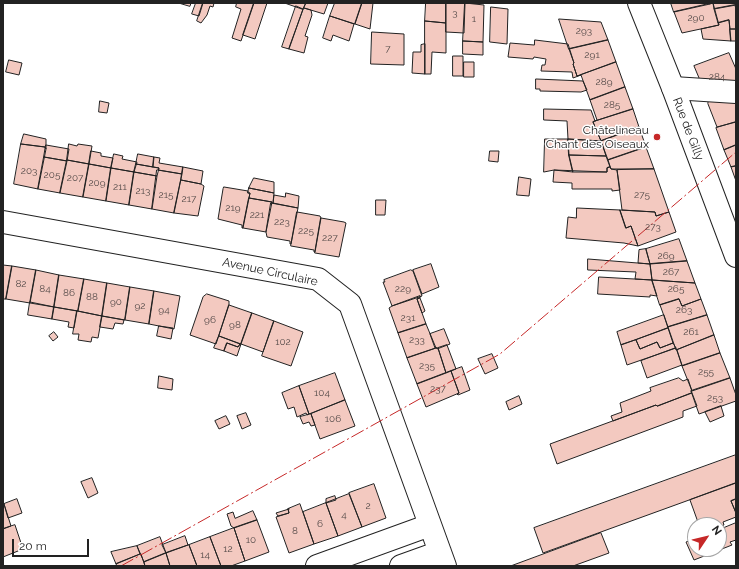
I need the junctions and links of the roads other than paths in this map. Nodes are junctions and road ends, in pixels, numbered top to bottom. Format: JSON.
{"nodes":[{"id":1,"x":635,"y":4,"type":"edge"},
{"id":2,"x":673,"y":88,"type":"junction"},
{"id":3,"x":736,"y":92,"type":"edge"},
{"id":4,"x":3,"y":222,"type":"edge"},
{"id":5,"x":736,"y":256,"type":"edge"},
{"id":6,"x":430,"y":525,"type":"junction"},
{"id":7,"x":442,"y":559,"type":"edge"},
{"id":8,"x":317,"y":566,"type":"edge"},
{"id":9,"x":401,"y":566,"type":"edge"}],
"edges":[{"from":1,"to":2,"type":"street","name":"Rue de Gilly"},
{"from":2,"to":3,"type":"street"},
{"from":2,"to":5,"type":"street","name":"Rue de Gilly"},
{"from":4,"to":6,"type":"street","name":"Avenue Circulaire"},
{"from":6,"to":7,"type":"street","name":"Avenue Circulaire"},
{"from":6,"to":8,"type":"street"},
{"from":7,"to":9,"type":"street"}]}
